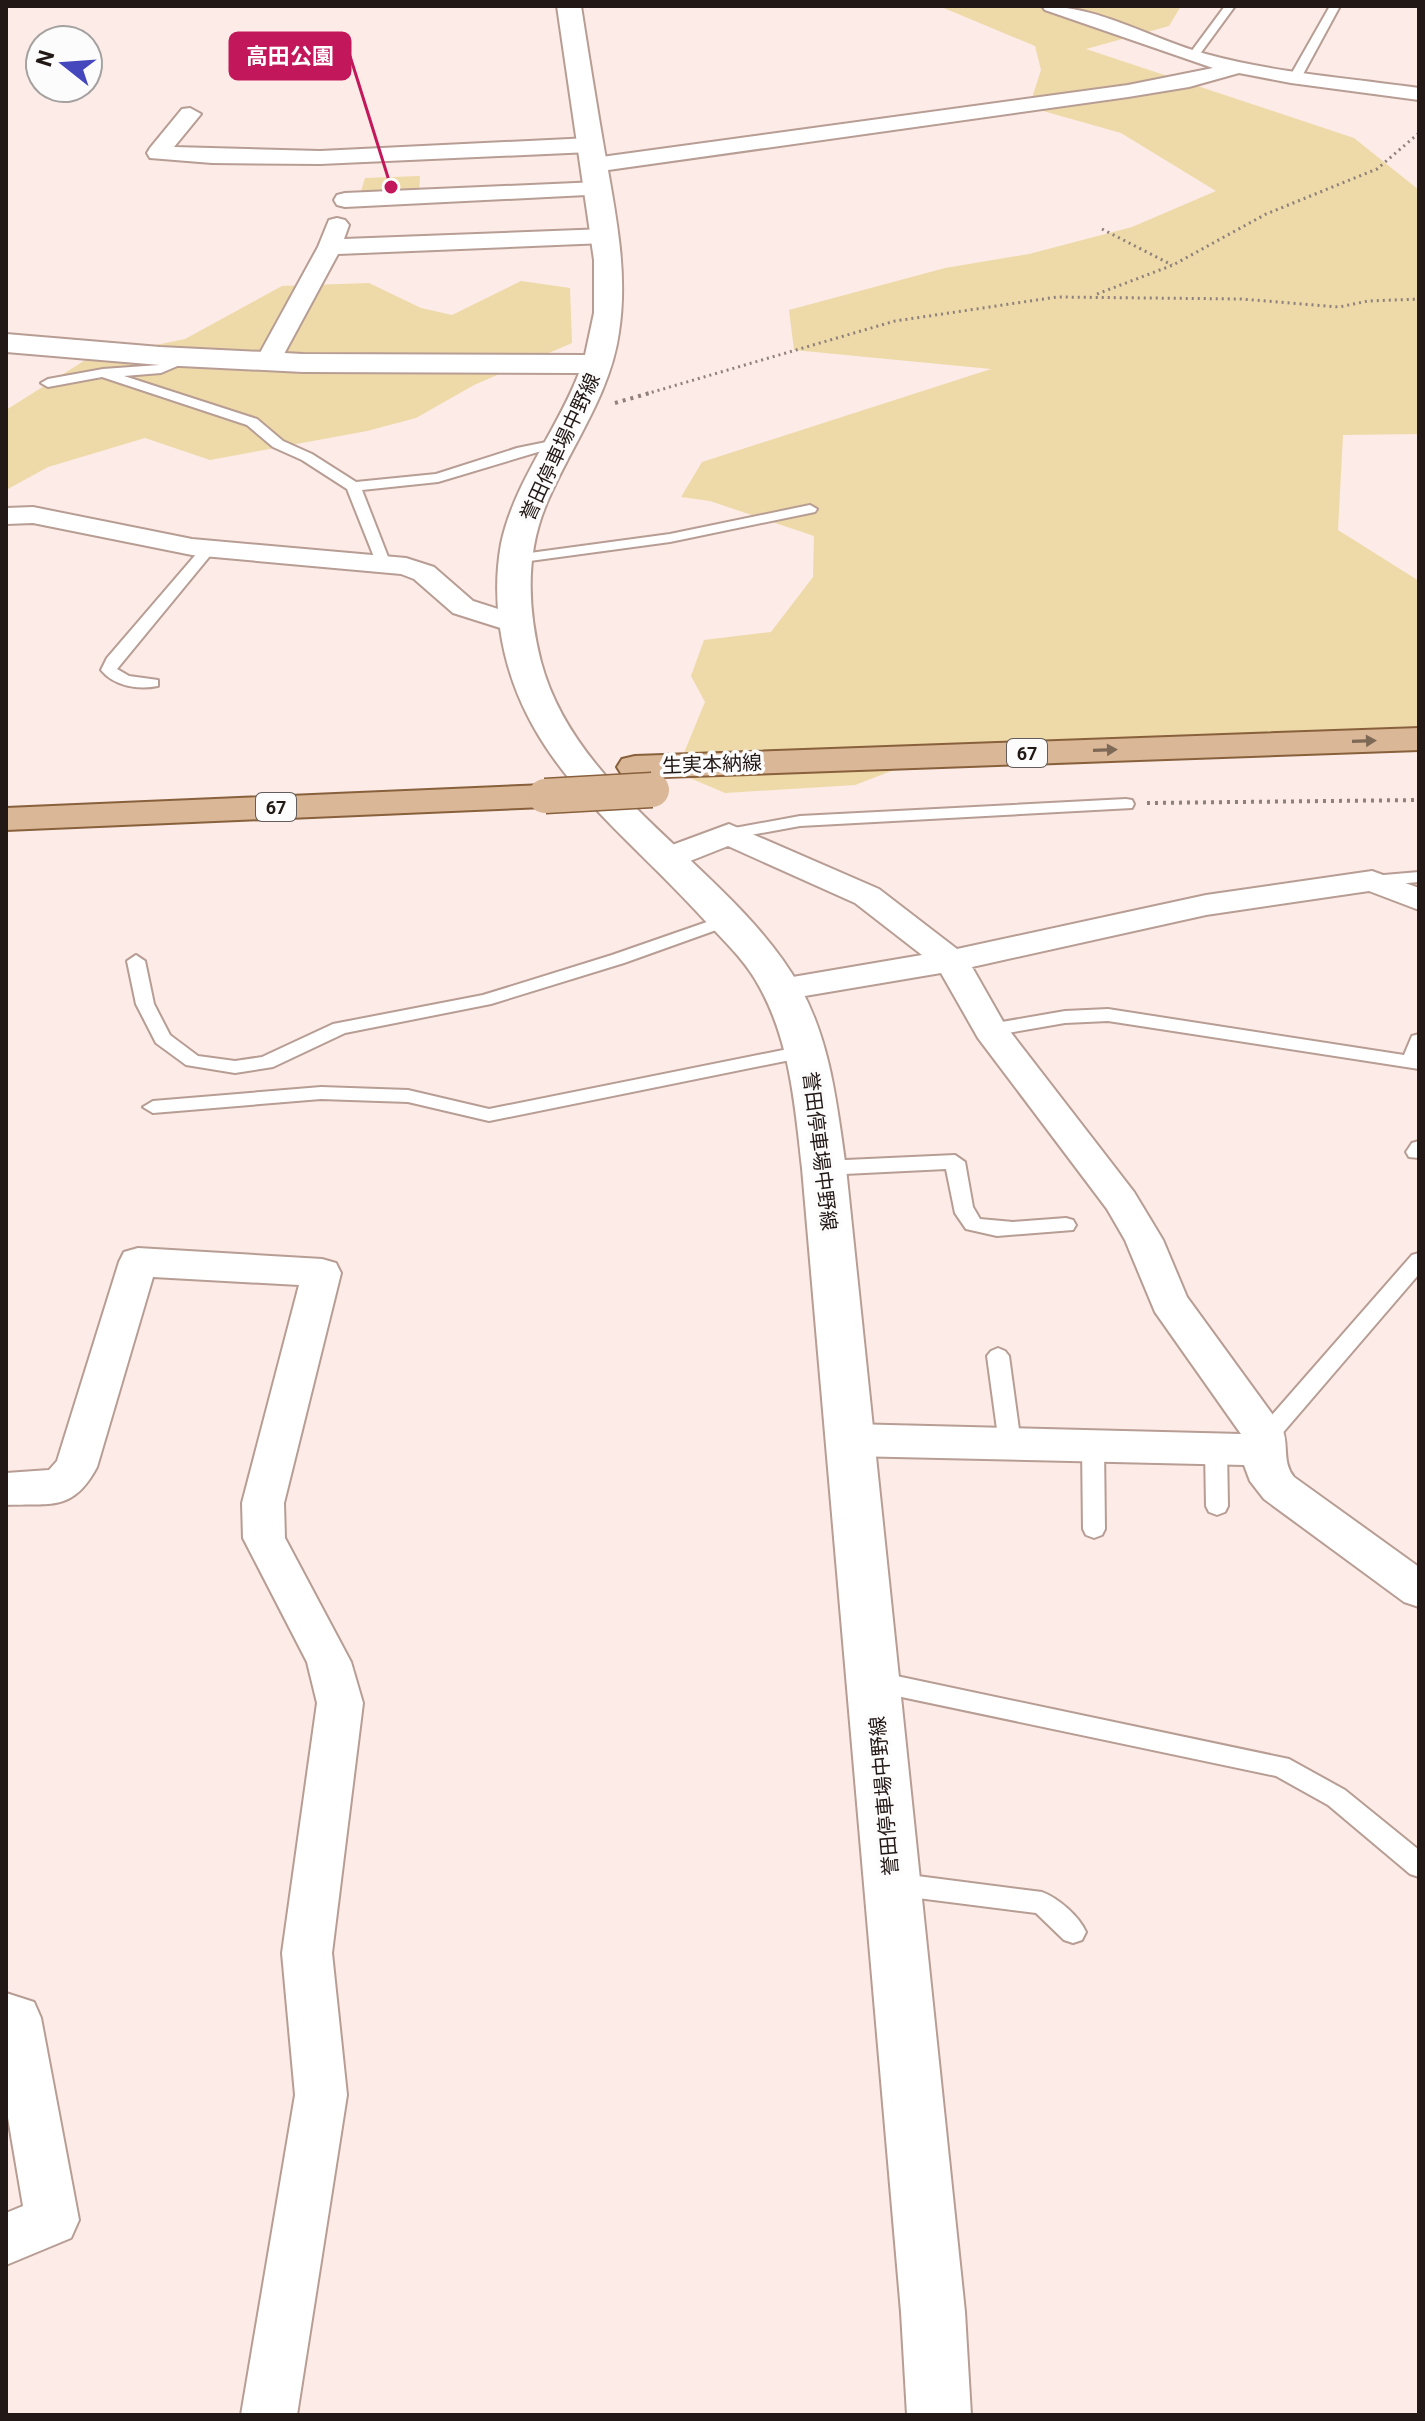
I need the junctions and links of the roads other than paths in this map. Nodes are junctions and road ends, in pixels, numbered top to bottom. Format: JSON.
{"nodes":[{"id":1,"x":569,"y":6,"type":"edge"},
{"id":2,"x":1052,"y":6,"type":"edge"},
{"id":3,"x":1230,"y":6,"type":"edge"},
{"id":4,"x":1335,"y":6,"type":"edge"},
{"id":5,"x":1193,"y":56,"type":"junction"},
{"id":6,"x":1237,"y":67,"type":"junction"},
{"id":7,"x":1295,"y":78,"type":"junction"},
{"id":8,"x":1419,"y":94,"type":"edge"},
{"id":9,"x":190,"y":114,"type":"dead end"},
{"id":10,"x":359,"y":156,"type":"junction"},
{"id":11,"x":594,"y":167,"type":"junction"},
{"id":12,"x":345,"y":200,"type":"junction"},
{"id":13,"x":605,"y":236,"type":"junction"},
{"id":14,"x":330,"y":247,"type":"junction"},
{"id":15,"x":6,"y":343,"type":"edge"},
{"id":16,"x":189,"y":358,"type":"junction"},
{"id":17,"x":268,"y":362,"type":"junction"},
{"id":18,"x":598,"y":364,"type":"junction"},
{"id":19,"x":103,"y":373,"type":"junction"},
{"id":20,"x":48,"y":383,"type":"dead end"},
{"id":21,"x":570,"y":429,"type":"junction"},
{"id":22,"x":353,"y":487,"type":"junction"},
{"id":23,"x":810,"y":509,"type":"dead end"},
{"id":24,"x":6,"y":516,"type":"edge"},
{"id":25,"x":209,"y":548,"type":"junction"},
{"id":26,"x":515,"y":559,"type":"junction"},
{"id":27,"x":383,"y":562,"type":"junction"},
{"id":28,"x":516,"y":624,"type":"junction"},
{"id":29,"x":152,"y":683,"type":"dead end"},
{"id":30,"x":1419,"y":739,"type":"edge"},
{"id":31,"x":1419,"y":766,"type":"edge"},
{"id":32,"x":644,"y":779,"type":"junction"},
{"id":33,"x":538,"y":784,"type":"junction"},
{"id":34,"x":6,"y":798,"type":"edge"},
{"id":35,"x":1126,"y":804,"type":"road end"},
{"id":36,"x":6,"y":819,"type":"edge"},
{"id":37,"x":729,"y":834,"type":"junction"},
{"id":38,"x":668,"y":858,"type":"junction"},
{"id":39,"x":1419,"y":877,"type":"edge"},
{"id":40,"x":1372,"y":881,"type":"junction"},
{"id":41,"x":1419,"y":900,"type":"edge"},
{"id":42,"x":727,"y":920,"type":"junction"},
{"id":43,"x":136,"y":961,"type":"dead end"},
{"id":44,"x":951,"y":961,"type":"junction"},
{"id":45,"x":781,"y":989,"type":"junction"},
{"id":46,"x":990,"y":1030,"type":"junction"},
{"id":47,"x":1419,"y":1040,"type":"edge"},
{"id":48,"x":808,"y":1051,"type":"junction"},
{"id":49,"x":1415,"y":1062,"type":"edge"},
{"id":50,"x":153,"y":1107,"type":"dead end"},
{"id":51,"x":824,"y":1168,"type":"junction"},
{"id":52,"x":1066,"y":1225,"type":"dead end"},
{"id":53,"x":1419,"y":1260,"type":"edge"},
{"id":54,"x":998,"y":1356,"type":"dead end"},
{"id":55,"x":850,"y":1440,"type":"junction"},
{"id":56,"x":1266,"y":1443,"type":"junction"},
{"id":57,"x":1010,"y":1444,"type":"junction"},
{"id":58,"x":1093,"y":1446,"type":"junction"},
{"id":59,"x":1216,"y":1449,"type":"junction"},
{"id":60,"x":6,"y":1489,"type":"edge"},
{"id":61,"x":1217,"y":1506,"type":"dead end"},
{"id":62,"x":1094,"y":1529,"type":"dead end"},
{"id":63,"x":1419,"y":1590,"type":"edge"},
{"id":64,"x":873,"y":1681,"type":"junction"},
{"id":65,"x":1419,"y":1866,"type":"edge"},
{"id":66,"x":892,"y":1884,"type":"junction"},
{"id":67,"x":1073,"y":1932,"type":"dead end"},
{"id":68,"x":6,"y":2016,"type":"edge"},
{"id":69,"x":6,"y":2239,"type":"edge"},
{"id":70,"x":269,"y":2415,"type":"edge"},
{"id":71,"x":939,"y":2415,"type":"edge"}],
"edges":[{"from":1,"to":11,"type":"main road","name":"誉田停車場中野線"},
{"from":2,"to":5,"type":"street"},
{"from":3,"to":5,"type":"lane"},
{"from":4,"to":7,"type":"lane"},
{"from":5,"to":6,"type":"street"},
{"from":6,"to":7,"type":"street"},
{"from":6,"to":11,"type":"street"},
{"from":7,"to":8,"type":"street"},
{"from":9,"to":10,"type":"street"},
{"from":10,"to":11,"type":"street"},
{"from":10,"to":12,"type":"street"},
{"from":11,"to":12,"type":"street"},
{"from":11,"to":13,"type":"main road","name":"誉田停車場中野線"},
{"from":12,"to":14,"type":"street"},
{"from":13,"to":14,"type":"street"},
{"from":13,"to":18,"type":"main road","name":"誉田停車場中野線"},
{"from":14,"to":17,"type":"street"},
{"from":15,"to":16,"type":"main road"},
{"from":16,"to":17,"type":"main road"},
{"from":16,"to":19,"type":"lane"},
{"from":17,"to":18,"type":"main road"},
{"from":18,"to":21,"type":"main road","name":"誉田停車場中野線"},
{"from":19,"to":20,"type":"lane"},
{"from":19,"to":22,"type":"lane"},
{"from":21,"to":22,"type":"lane"},
{"from":21,"to":26,"type":"main road","name":"誉田停車場中野線"},
{"from":22,"to":27,"type":"lane"},
{"from":23,"to":26,"type":"lane"},
{"from":24,"to":25,"type":"street"},
{"from":25,"to":27,"type":"street"},
{"from":25,"to":29,"type":"lane"},
{"from":26,"to":28,"type":"main road","name":"誉田停車場中野線"},
{"from":27,"to":28,"type":"street"},
{"from":28,"to":38,"type":"main road","name":"誉田停車場中野線"},
{"from":32,"to":30,"type":"main road","name":"生実本納線","number":"67","one_way":true},
{"from":31,"to":32,"type":"main road","name":"生実本納線","number":"67"},
{"from":32,"to":33,"type":"main road","name":"生実本納線","number":"67","bridge":true},
{"from":33,"to":34,"type":"main road","name":"生実本納線","number":"67"},
{"from":33,"to":36,"type":"main road","name":"生実本納線","number":"67"},
{"from":35,"to":37,"type":"lane"},
{"from":37,"to":38,"type":"street"},
{"from":37,"to":44,"type":"street"},
{"from":38,"to":42,"type":"main road","name":"誉田停車場中野線"},
{"from":39,"to":40,"type":"lane"},
{"from":40,"to":41,"type":"street"},
{"from":40,"to":44,"type":"street"},
{"from":42,"to":43,"type":"lane"},
{"from":42,"to":45,"type":"main road","name":"誉田停車場中野線"},
{"from":44,"to":45,"type":"street"},
{"from":44,"to":46,"type":"street"},
{"from":45,"to":48,"type":"main road","name":"誉田停車場中野線"},
{"from":46,"to":49,"type":"lane"},
{"from":46,"to":56,"type":"street"},
{"from":47,"to":49,"type":"lane"},
{"from":48,"to":50,"type":"lane"},
{"from":48,"to":51,"type":"main road","name":"誉田停車場中野線"},
{"from":51,"to":52,"type":"lane"},
{"from":51,"to":55,"type":"main road","name":"誉田停車場中野線"},
{"from":53,"to":56,"type":"lane"},
{"from":54,"to":57,"type":"lane"},
{"from":55,"to":57,"type":"street"},
{"from":55,"to":64,"type":"main road","name":"誉田停車場中野線"},
{"from":56,"to":59,"type":"street"},
{"from":56,"to":63,"type":"street"},
{"from":57,"to":58,"type":"street"},
{"from":58,"to":59,"type":"street"},
{"from":58,"to":62,"type":"lane"},
{"from":59,"to":61,"type":"lane"},
{"from":60,"to":70,"type":"street"},
{"from":64,"to":65,"type":"lane"},
{"from":64,"to":66,"type":"main road","name":"誉田停車場中野線"},
{"from":66,"to":67,"type":"lane"},
{"from":66,"to":71,"type":"main road","name":"誉田停車場中野線"},
{"from":68,"to":69,"type":"street"}]}
